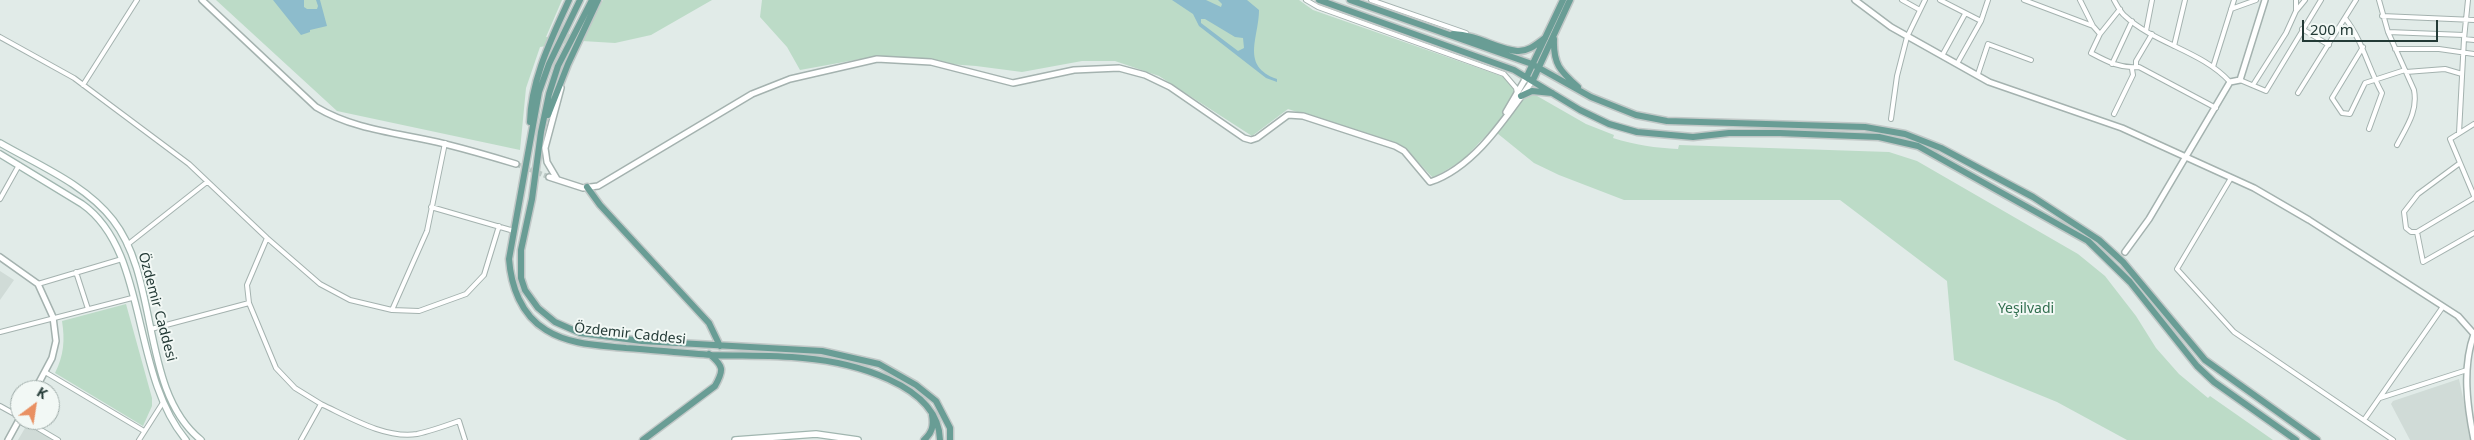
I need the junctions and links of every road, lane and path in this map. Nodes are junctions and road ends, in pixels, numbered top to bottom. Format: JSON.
{"nodes":[{"id":1,"x":137,"y":0,"type":"edge"},
{"id":2,"x":202,"y":0,"type":"edge"},
{"id":3,"x":569,"y":0,"type":"edge"},
{"id":4,"x":580,"y":0,"type":"edge"},
{"id":5,"x":592,"y":0,"type":"edge"},
{"id":6,"x":598,"y":0,"type":"edge"},
{"id":7,"x":1306,"y":0,"type":"edge"},
{"id":8,"x":1319,"y":0,"type":"edge"},
{"id":9,"x":1350,"y":0,"type":"edge"},
{"id":10,"x":1371,"y":0,"type":"edge"},
{"id":11,"x":1563,"y":0,"type":"edge"},
{"id":12,"x":1570,"y":0,"type":"edge"},
{"id":13,"x":1855,"y":0,"type":"edge"},
{"id":14,"x":1865,"y":0,"type":"edge"},
{"id":15,"x":1902,"y":0,"type":"edge"},
{"id":16,"x":1925,"y":0,"type":"edge"},
{"id":17,"x":1940,"y":0,"type":"edge"},
{"id":18,"x":1988,"y":0,"type":"edge"},
{"id":19,"x":2024,"y":0,"type":"edge"},
{"id":20,"x":2080,"y":0,"type":"edge"},
{"id":21,"x":2152,"y":0,"type":"edge"},
{"id":22,"x":2185,"y":0,"type":"edge"},
{"id":23,"x":2234,"y":0,"type":"edge"},
{"id":24,"x":2256,"y":0,"type":"edge"},
{"id":25,"x":2265,"y":0,"type":"edge"},
{"id":26,"x":2296,"y":0,"type":"edge"},
{"id":27,"x":2305,"y":0,"type":"edge"},
{"id":28,"x":2321,"y":0,"type":"edge"},
{"id":29,"x":2356,"y":0,"type":"edge"},
{"id":30,"x":2379,"y":0,"type":"edge"},
{"id":31,"x":2468,"y":0,"type":"edge"},
{"id":32,"x":2115,"y":1,"type":"edge"},
{"id":33,"x":1862,"y":6,"type":"junction"},
{"id":34,"x":2120,"y":9,"type":"junction"},
{"id":35,"x":2231,"y":9,"type":"junction"},
{"id":36,"x":1920,"y":10,"type":"junction"},
{"id":37,"x":2296,"y":11,"type":"junction"},
{"id":38,"x":1965,"y":14,"type":"junction"},
{"id":39,"x":2382,"y":16,"type":"junction"},
{"id":40,"x":2345,"y":18,"type":"junction"},
{"id":41,"x":2466,"y":19,"type":"junction"},
{"id":42,"x":2474,"y":20,"type":"edge"},
{"id":43,"x":1981,"y":21,"type":"junction"},
{"id":44,"x":2132,"y":21,"type":"junction"},
{"id":45,"x":2092,"y":26,"type":"junction"},
{"id":46,"x":2302,"y":29,"type":"junction"},
{"id":47,"x":2146,"y":31,"type":"junction"},
{"id":48,"x":2388,"y":32,"type":"junction"},
{"id":49,"x":1445,"y":33,"type":"junction"},
{"id":50,"x":1468,"y":34,"type":"junction"},
{"id":51,"x":1554,"y":34,"type":"junction"},
{"id":52,"x":2100,"y":34,"type":"junction"},
{"id":53,"x":2152,"y":34,"type":"junction"},
{"id":54,"x":0,"y":37,"type":"edge"},
{"id":55,"x":1907,"y":37,"type":"junction"},
{"id":56,"x":2464,"y":37,"type":"junction"},
{"id":57,"x":1545,"y":38,"type":"junction"},
{"id":58,"x":2474,"y":40,"type":"edge"},
{"id":59,"x":2329,"y":44,"type":"junction"},
{"id":60,"x":2174,"y":46,"type":"junction"},
{"id":61,"x":2363,"y":47,"type":"junction"},
{"id":62,"x":2395,"y":49,"type":"junction"},
{"id":63,"x":2464,"y":52,"type":"junction"},
{"id":64,"x":1942,"y":54,"type":"junction"},
{"id":65,"x":2474,"y":54,"type":"edge"},
{"id":66,"x":2031,"y":60,"type":"dead end"},
{"id":67,"x":1958,"y":62,"type":"junction"},
{"id":68,"x":568,"y":64,"type":"junction"},
{"id":69,"x":2112,"y":64,"type":"junction"},
{"id":70,"x":1536,"y":66,"type":"junction"},
{"id":71,"x":2213,"y":67,"type":"junction"},
{"id":72,"x":2134,"y":68,"type":"junction"},
{"id":73,"x":2406,"y":71,"type":"junction"},
{"id":74,"x":1978,"y":74,"type":"junction"},
{"id":75,"x":2462,"y":74,"type":"junction"},
{"id":76,"x":1530,"y":78,"type":"junction"},
{"id":77,"x":2374,"y":79,"type":"junction"},
{"id":78,"x":2240,"y":80,"type":"junction"},
{"id":79,"x":2230,"y":82,"type":"junction"},
{"id":80,"x":83,"y":85,"type":"junction"},
{"id":81,"x":2253,"y":86,"type":"junction"},
{"id":82,"x":2298,"y":93,"type":"dead end"},
{"id":83,"x":1519,"y":94,"type":"junction"},
{"id":84,"x":1554,"y":94,"type":"junction"},
{"id":85,"x":1591,"y":97,"type":"junction"},
{"id":86,"x":2216,"y":108,"type":"junction"},
{"id":87,"x":2114,"y":114,"type":"dead end"},
{"id":88,"x":1891,"y":118,"type":"dead end"},
{"id":89,"x":2474,"y":124,"type":"edge"},
{"id":90,"x":2370,"y":128,"type":"dead end"},
{"id":91,"x":541,"y":132,"type":"junction"},
{"id":92,"x":2459,"y":133,"type":"junction"},
{"id":93,"x":530,"y":135,"type":"junction"},
{"id":94,"x":0,"y":143,"type":"edge"},
{"id":95,"x":445,"y":144,"type":"junction"},
{"id":96,"x":2397,"y":145,"type":"dead end"},
{"id":97,"x":0,"y":154,"type":"edge"},
{"id":98,"x":2186,"y":157,"type":"junction"},
{"id":99,"x":2460,"y":163,"type":"junction"},
{"id":100,"x":516,"y":164,"type":"tunnel mouth"},
{"id":101,"x":19,"y":165,"type":"junction"},
{"id":102,"x":548,"y":177,"type":"tunnel mouth"},
{"id":103,"x":2231,"y":178,"type":"junction"},
{"id":104,"x":557,"y":180,"type":"junction"},
{"id":105,"x":207,"y":182,"type":"junction"},
{"id":106,"x":587,"y":187,"type":"junction"},
{"id":107,"x":2474,"y":197,"type":"edge"},
{"id":108,"x":0,"y":199,"type":"edge"},
{"id":109,"x":431,"y":207,"type":"junction"},
{"id":110,"x":499,"y":226,"type":"junction"},
{"id":111,"x":514,"y":231,"type":"junction"},
{"id":112,"x":2417,"y":232,"type":"junction"},
{"id":113,"x":2474,"y":232,"type":"edge"},
{"id":114,"x":267,"y":238,"type":"junction"},
{"id":115,"x":127,"y":245,"type":"junction"},
{"id":116,"x":2125,"y":252,"type":"dead end"},
{"id":117,"x":0,"y":257,"type":"edge"},
{"id":118,"x":122,"y":259,"type":"junction"},
{"id":119,"x":76,"y":272,"type":"junction"},
{"id":120,"x":38,"y":284,"type":"junction"},
{"id":121,"x":132,"y":298,"type":"junction"},
{"id":122,"x":249,"y":302,"type":"junction"},
{"id":123,"x":2442,"y":308,"type":"junction"},
{"id":124,"x":88,"y":309,"type":"junction"},
{"id":125,"x":392,"y":310,"type":"junction"},
{"id":126,"x":53,"y":317,"type":"junction"},
{"id":127,"x":151,"y":329,"type":"junction"},
{"id":128,"x":0,"y":332,"type":"edge"},
{"id":129,"x":2474,"y":334,"type":"edge"},
{"id":130,"x":720,"y":346,"type":"junction"},
{"id":131,"x":709,"y":354,"type":"junction"},
{"id":132,"x":2467,"y":370,"type":"junction"},
{"id":133,"x":45,"y":372,"type":"junction"},
{"id":134,"x":41,"y":380,"type":"edge"},
{"id":135,"x":2380,"y":398,"type":"junction"},
{"id":136,"x":162,"y":404,"type":"junction"},
{"id":137,"x":321,"y":404,"type":"junction"},
{"id":138,"x":931,"y":409,"type":"junction"},
{"id":139,"x":2364,"y":420,"type":"junction"},
{"id":140,"x":41,"y":430,"type":"edge"},
{"id":141,"x":144,"y":431,"type":"junction"},
{"id":142,"x":58,"y":440,"type":"edge"},
{"id":143,"x":139,"y":440,"type":"edge"},
{"id":144,"x":186,"y":440,"type":"edge"},
{"id":145,"x":201,"y":440,"type":"edge"},
{"id":146,"x":301,"y":440,"type":"edge"},
{"id":147,"x":465,"y":440,"type":"edge"},
{"id":148,"x":643,"y":440,"type":"edge"},
{"id":149,"x":735,"y":440,"type":"edge"},
{"id":150,"x":858,"y":440,"type":"edge"},
{"id":151,"x":924,"y":440,"type":"edge"},
{"id":152,"x":940,"y":440,"type":"edge"},
{"id":153,"x":950,"y":440,"type":"edge"},
{"id":154,"x":2296,"y":440,"type":"edge"},
{"id":155,"x":2317,"y":440,"type":"edge"},
{"id":156,"x":2394,"y":440,"type":"edge"},
{"id":157,"x":2474,"y":440,"type":"edge"}],
"edges":[{"from":1,"to":80,"type":"street"},
{"from":2,"to":95,"type":"street"},
{"from":3,"to":93,"type":"main road"},
{"from":4,"to":93,"type":"main road","name":"Özdemir Caddesi"},
{"from":5,"to":91,"type":"main road","name":"Özdemir Caddesi"},
{"from":6,"to":68,"type":"main road"},
{"from":7,"to":83,"type":"street"},
{"from":8,"to":76,"type":"main road"},
{"from":9,"to":49,"type":"main road"},
{"from":10,"to":50,"type":"street"},
{"from":11,"to":57,"type":"main road"},
{"from":12,"to":51,"type":"main road"},
{"from":13,"to":33,"type":"street"},
{"from":14,"to":33,"type":"street"},
{"from":15,"to":36,"type":"street"},
{"from":16,"to":36,"type":"street"},
{"from":17,"to":38,"type":"street"},
{"from":18,"to":43,"type":"street"},
{"from":19,"to":45,"type":"street"},
{"from":20,"to":45,"type":"street"},
{"from":21,"to":47,"type":"street"},
{"from":22,"to":60,"type":"street"},
{"from":23,"to":35,"type":"street"},
{"from":24,"to":35,"type":"street"},
{"from":25,"to":78,"type":"street"},
{"from":26,"to":37,"type":"street"},
{"from":27,"to":37,"type":"street"},
{"from":28,"to":46,"type":"street"},
{"from":29,"to":40,"type":"street"},
{"from":30,"to":39,"type":"street"},
{"from":31,"to":41,"type":"street"},
{"from":32,"to":34,"type":"street"},
{"from":33,"to":55,"type":"street"},
{"from":34,"to":44,"type":"street"},
{"from":34,"to":52,"type":"street"},
{"from":35,"to":71,"type":"street"},
{"from":36,"to":55,"type":"street"},
{"from":37,"to":81,"type":"street"},
{"from":38,"to":43,"type":"street"},
{"from":38,"to":64,"type":"street"},
{"from":39,"to":41,"type":"street"},
{"from":39,"to":48,"type":"street"},
{"from":40,"to":59,"type":"street"},
{"from":40,"to":61,"type":"street"},
{"from":41,"to":42,"type":"street"},
{"from":41,"to":56,"type":"street"},
{"from":43,"to":67,"type":"street"},
{"from":44,"to":47,"type":"street"},
{"from":44,"to":69,"type":"street"},
{"from":45,"to":52,"type":"street"},
{"from":46,"to":59,"type":"street"},
{"from":46,"to":81,"type":"street"},
{"from":47,"to":53,"type":"street"},
{"from":48,"to":56,"type":"street"},
{"from":48,"to":62,"type":"street"},
{"from":49,"to":50,"type":"main road"},
{"from":49,"to":70,"type":"main road"},
{"from":50,"to":57,"type":"main road"},
{"from":51,"to":70,"type":"main road"},
{"from":51,"to":85,"type":"main road"},
{"from":52,"to":69,"type":"street"},
{"from":53,"to":60,"type":"street"},
{"from":53,"to":72,"type":"street"},
{"from":54,"to":80,"type":"street"},
{"from":55,"to":64,"type":"street"},
{"from":55,"to":88,"type":"street"},
{"from":56,"to":58,"type":"street"},
{"from":56,"to":63,"type":"street"},
{"from":57,"to":70,"type":"main road"},
{"from":59,"to":82,"type":"street"},
{"from":60,"to":71,"type":"street"},
{"from":61,"to":77,"type":"street"},
{"from":61,"to":77,"type":"street"},
{"from":62,"to":63,"type":"street"},
{"from":62,"to":73,"type":"street"},
{"from":63,"to":65,"type":"street"},
{"from":63,"to":75,"type":"street"},
{"from":64,"to":67,"type":"street"},
{"from":66,"to":74,"type":"street"},
{"from":67,"to":74,"type":"street"},
{"from":68,"to":91,"type":"main road"},
{"from":68,"to":104,"type":"street"},
{"from":69,"to":72,"type":"street"},
{"from":70,"to":76,"type":"main road"},
{"from":70,"to":85,"type":"main road"},
{"from":71,"to":79,"type":"street"},
{"from":72,"to":86,"type":"street"},
{"from":72,"to":87,"type":"street"},
{"from":73,"to":75,"type":"street"},
{"from":73,"to":77,"type":"street"},
{"from":73,"to":96,"type":"street"},
{"from":74,"to":98,"type":"street"},
{"from":75,"to":92,"type":"street"},
{"from":76,"to":83,"type":"street"},
{"from":76,"to":84,"type":"main road"},
{"from":77,"to":90,"type":"street"},
{"from":78,"to":79,"type":"street"},
{"from":78,"to":81,"type":"street"},
{"from":79,"to":86,"type":"street"},
{"from":80,"to":105,"type":"street"},
{"from":83,"to":84,"type":"main road"},
{"from":83,"to":106,"type":"street"},
{"from":84,"to":154,"type":"main road"},
{"from":85,"to":155,"type":"main road"},
{"from":86,"to":98,"type":"street"},
{"from":89,"to":92,"type":"street"},
{"from":91,"to":130,"type":"main road","name":"Özdemir Caddesi"},
{"from":92,"to":99,"type":"street"},
{"from":93,"to":111,"type":"main road","name":"Özdemir Caddesi"},
{"from":94,"to":115,"type":"main road","name":"Özdemir Caddesi"},
{"from":95,"to":100,"type":"street"},
{"from":95,"to":109,"type":"street"},
{"from":97,"to":101,"type":"main road","name":"Özdemir Caddesi"},
{"from":98,"to":103,"type":"street"},
{"from":98,"to":116,"type":"street"},
{"from":99,"to":107,"type":"street"},
{"from":99,"to":112,"type":"street"},
{"from":101,"to":108,"type":"street"},
{"from":101,"to":118,"type":"main road","name":"Özdemir Caddesi"},
{"from":102,"to":104,"type":"street"},
{"from":103,"to":123,"type":"street"},
{"from":103,"to":139,"type":"street"},
{"from":104,"to":106,"type":"street"},
{"from":105,"to":114,"type":"street"},
{"from":105,"to":115,"type":"street"},
{"from":106,"to":130,"type":"main road"},
{"from":107,"to":112,"type":"street"},
{"from":109,"to":110,"type":"street"},
{"from":109,"to":125,"type":"street"},
{"from":110,"to":111,"type":"street"},
{"from":110,"to":125,"type":"street"},
{"from":111,"to":131,"type":"main road","name":"Özdemir Caddesi"},
{"from":112,"to":113,"type":"street"},
{"from":114,"to":122,"type":"street"},
{"from":114,"to":125,"type":"street"},
{"from":115,"to":127,"type":"main road","name":"Özdemir Caddesi"},
{"from":117,"to":120,"type":"street"},
{"from":118,"to":119,"type":"street"},
{"from":118,"to":121,"type":"main road","name":"Özdemir Caddesi"},
{"from":119,"to":120,"type":"street"},
{"from":119,"to":124,"type":"street"},
{"from":120,"to":126,"type":"street"},
{"from":121,"to":124,"type":"street"},
{"from":121,"to":136,"type":"main road","name":"Özdemir Caddesi"},
{"from":122,"to":127,"type":"street"},
{"from":122,"to":137,"type":"street"},
{"from":123,"to":129,"type":"street"},
{"from":123,"to":135,"type":"street"},
{"from":124,"to":126,"type":"street"},
{"from":126,"to":128,"type":"street"},
{"from":126,"to":133,"type":"street"},
{"from":127,"to":145,"type":"main road","name":"Özdemir Caddesi"},
{"from":129,"to":132,"type":"street"},
{"from":130,"to":153,"type":"main road","name":"Özdemir Caddesi"},
{"from":131,"to":138,"type":"main road","name":"Özdemir Caddesi"},
{"from":131,"to":148,"type":"main road"},
{"from":132,"to":135,"type":"street"},
{"from":132,"to":157,"type":"street"},
{"from":133,"to":134,"type":"street"},
{"from":133,"to":141,"type":"street"},
{"from":135,"to":139,"type":"street"},
{"from":136,"to":141,"type":"street"},
{"from":136,"to":144,"type":"main road","name":"Özdemir Caddesi"},
{"from":137,"to":146,"type":"street"},
{"from":137,"to":147,"type":"street"},
{"from":138,"to":151,"type":"main road"},
{"from":138,"to":152,"type":"main road","name":"Özdemir Caddesi"},
{"from":139,"to":156,"type":"street"},
{"from":140,"to":142,"type":"street"},
{"from":141,"to":143,"type":"street"},
{"from":149,"to":150,"type":"main road"}]}
